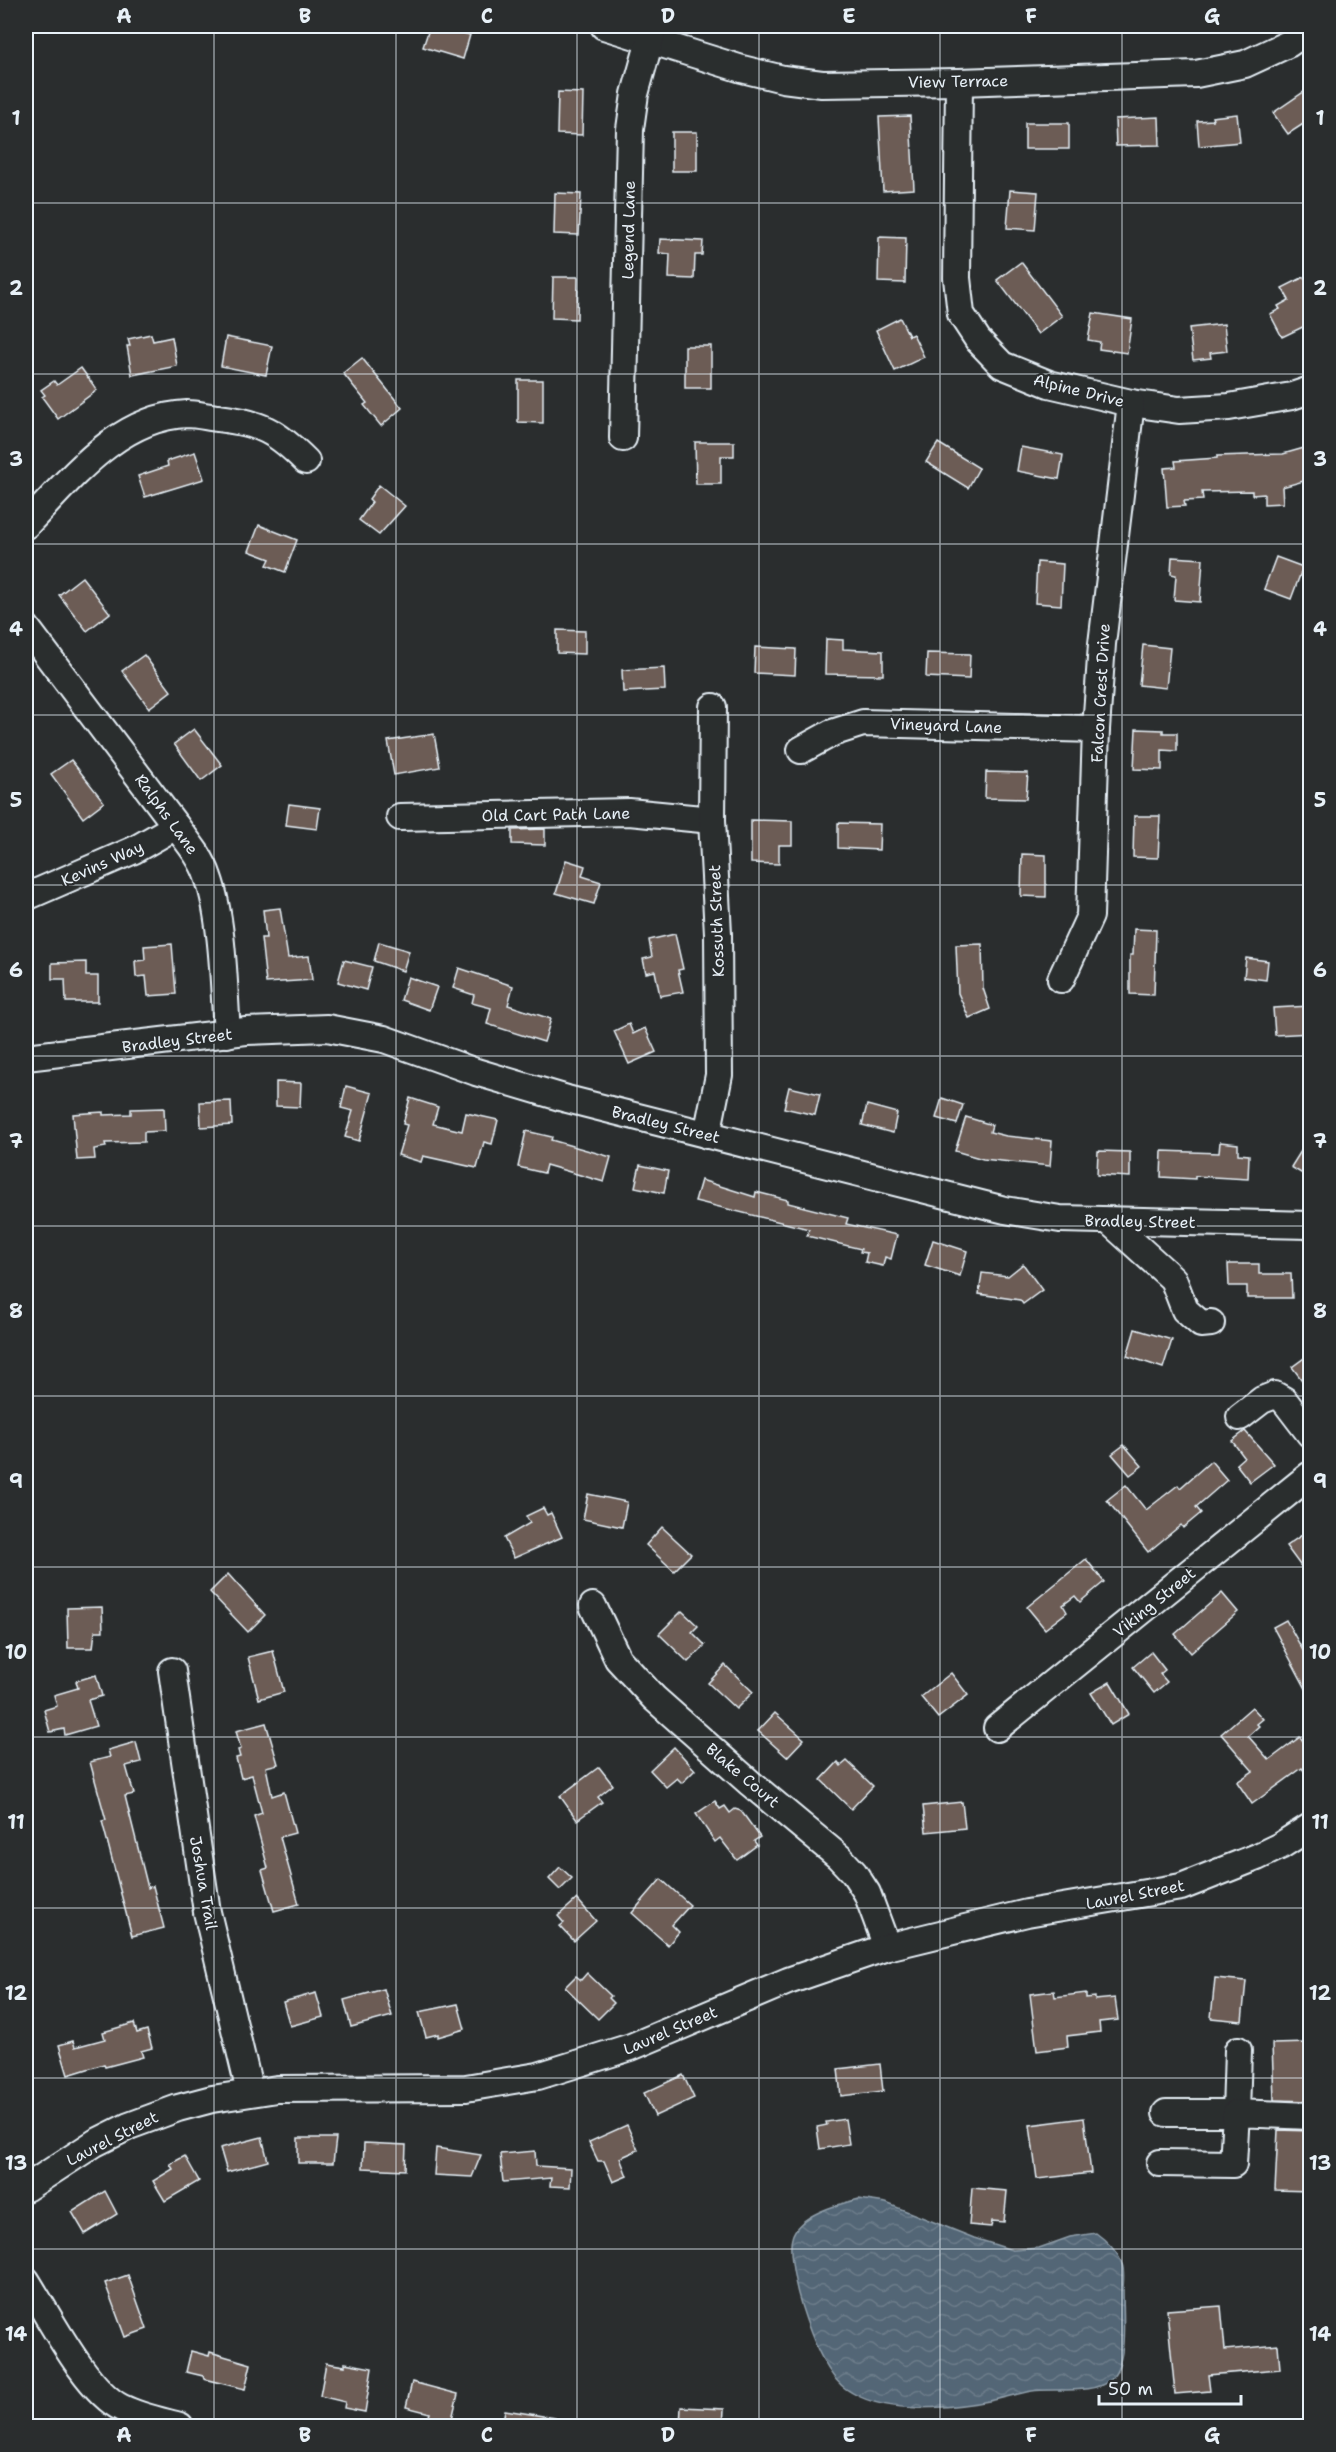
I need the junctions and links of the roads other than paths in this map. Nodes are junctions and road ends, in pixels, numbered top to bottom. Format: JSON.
{"nodes":[{"id":1,"x":604,"y":26,"type":"edge"},
{"id":2,"x":1311,"y":29,"type":"edge"},
{"id":3,"x":652,"y":33,"type":"edge"},
{"id":4,"x":959,"y":82,"type":"junction"},
{"id":5,"x":1311,"y":390,"type":"edge"},
{"id":6,"x":1131,"y":403,"type":"junction"},
{"id":7,"x":623,"y":438,"type":"dead end"},
{"id":8,"x":306,"y":461,"type":"dead end"},
{"id":9,"x":26,"y":525,"type":"edge"},
{"id":10,"x":26,"y":627,"type":"edge"},
{"id":11,"x":713,"y":707,"type":"dead end"},
{"id":12,"x":1096,"y":729,"type":"junction"},
{"id":13,"x":801,"y":750,"type":"dead end"},
{"id":14,"x":399,"y":817,"type":"dead end"},
{"id":15,"x":712,"y":820,"type":"junction"},
{"id":16,"x":176,"y":826,"type":"junction"},
{"id":17,"x":26,"y":897,"type":"edge"},
{"id":18,"x":1061,"y":979,"type":"dead end"},
{"id":19,"x":227,"y":1034,"type":"junction"},
{"id":20,"x":26,"y":1057,"type":"edge"},
{"id":21,"x":707,"y":1135,"type":"junction"},
{"id":22,"x":1109,"y":1221,"type":"junction"},
{"id":23,"x":1311,"y":1225,"type":"edge"},
{"id":24,"x":1211,"y":1323,"type":"dead end"},
{"id":25,"x":1240,"y":1417,"type":"dead end"},
{"id":26,"x":1311,"y":1434,"type":"edge"},
{"id":27,"x":1311,"y":1475,"type":"edge"},
{"id":28,"x":593,"y":1606,"type":"dead end"},
{"id":29,"x":172,"y":1671,"type":"dead end"},
{"id":30,"x":997,"y":1728,"type":"dead end"},
{"id":31,"x":1311,"y":1827,"type":"edge"},
{"id":32,"x":886,"y":1947,"type":"junction"},
{"id":33,"x":1238,"y":2050,"type":"dead end"},
{"id":34,"x":250,"y":2092,"type":"junction"},
{"id":35,"x":1166,"y":2113,"type":"dead end"},
{"id":36,"x":1236,"y":2113,"type":"junction"},
{"id":37,"x":1311,"y":2116,"type":"edge"},
{"id":38,"x":1160,"y":2163,"type":"dead end"},
{"id":39,"x":26,"y":2188,"type":"edge"},
{"id":40,"x":26,"y":2280,"type":"edge"},
{"id":41,"x":180,"y":2427,"type":"edge"}],
"edges":[{"from":1,"to":3,"type":"street","name":"View Terrace"},
{"from":2,"to":4,"type":"street","name":"View Terrace"},
{"from":3,"to":4,"type":"street","name":"View Terrace"},
{"from":3,"to":7,"type":"street","name":"Legend Lane"},
{"from":4,"to":6,"type":"street","name":"Alpine Drive"},
{"from":5,"to":6,"type":"street","name":"Alpine Drive"},
{"from":6,"to":12,"type":"street","name":"Falcon Crest Drive"},
{"from":8,"to":9,"type":"street"},
{"from":10,"to":16,"type":"street","name":"Ralphs Lane"},
{"from":11,"to":15,"type":"street","name":"Kossuth Street"},
{"from":12,"to":13,"type":"street","name":"Vineyard Lane"},
{"from":12,"to":18,"type":"street","name":"Falcon Crest Drive"},
{"from":14,"to":15,"type":"street","name":"Old Cart Path Lane"},
{"from":15,"to":21,"type":"street","name":"Kossuth Street"},
{"from":16,"to":17,"type":"street","name":"Kevins Way"},
{"from":16,"to":19,"type":"street","name":"Ralphs Lane"},
{"from":19,"to":20,"type":"street","name":"Bradley Street"},
{"from":19,"to":21,"type":"street","name":"Bradley Street"},
{"from":21,"to":22,"type":"street","name":"Bradley Street"},
{"from":22,"to":23,"type":"street","name":"Bradley Street"},
{"from":22,"to":24,"type":"street"},
{"from":25,"to":26,"type":"street"},
{"from":27,"to":30,"type":"street","name":"Viking Street"},
{"from":28,"to":32,"type":"street","name":"Blake Court"},
{"from":29,"to":34,"type":"street","name":"Joshua Trail"},
{"from":31,"to":32,"type":"street","name":"Laurel Street"},
{"from":32,"to":34,"type":"street","name":"Laurel Street"},
{"from":33,"to":36,"type":"street"},
{"from":34,"to":39,"type":"street","name":"Laurel Street"},
{"from":35,"to":36,"type":"street"},
{"from":36,"to":37,"type":"street"},
{"from":36,"to":38,"type":"street"},
{"from":40,"to":41,"type":"street"}]}
